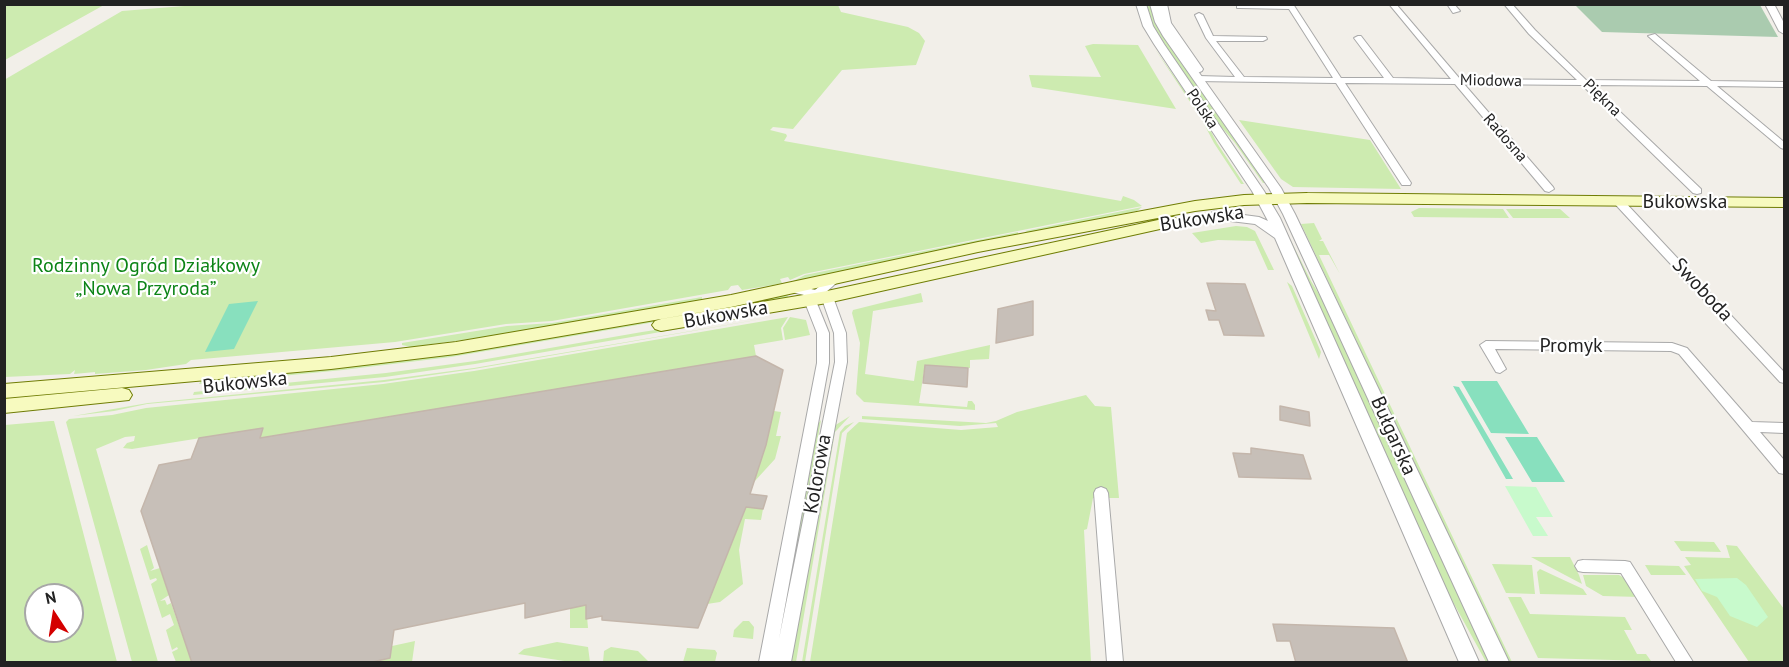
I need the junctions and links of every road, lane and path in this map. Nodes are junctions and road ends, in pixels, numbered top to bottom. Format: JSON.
{"nodes":[{"id":1,"x":1141,"y":4,"type":"edge"},
{"id":2,"x":1155,"y":4,"type":"edge"},
{"id":3,"x":1163,"y":4,"type":"edge"},
{"id":4,"x":1392,"y":4,"type":"edge"},
{"id":5,"x":1450,"y":4,"type":"edge"},
{"id":6,"x":1507,"y":4,"type":"edge"},
{"id":7,"x":1769,"y":4,"type":"edge"},
{"id":8,"x":1240,"y":6,"type":"edge"},
{"id":9,"x":1289,"y":6,"type":"edge"},
{"id":10,"x":1456,"y":11,"type":"dead end"},
{"id":11,"x":1199,"y":15,"type":"dead end"},
{"id":12,"x":1785,"y":31,"type":"edge"},
{"id":13,"x":1652,"y":36,"type":"dead end"},
{"id":14,"x":1210,"y":38,"type":"junction"},
{"id":15,"x":1358,"y":38,"type":"dead end"},
{"id":16,"x":1263,"y":39,"type":"dead end"},
{"id":17,"x":1195,"y":76,"type":"junction"},
{"id":18,"x":1241,"y":79,"type":"junction"},
{"id":19,"x":1338,"y":80,"type":"junction"},
{"id":20,"x":1390,"y":80,"type":"junction"},
{"id":21,"x":1456,"y":81,"type":"junction"},
{"id":22,"x":1586,"y":82,"type":"junction"},
{"id":23,"x":1708,"y":84,"type":"junction"},
{"id":24,"x":1785,"y":84,"type":"edge"},
{"id":25,"x":1785,"y":146,"type":"edge"},
{"id":26,"x":1406,"y":183,"type":"dead end"},
{"id":27,"x":1549,"y":189,"type":"dead end"},
{"id":28,"x":1697,"y":191,"type":"dead end"},
{"id":29,"x":1619,"y":202,"type":"junction"},
{"id":30,"x":1785,"y":203,"type":"edge"},
{"id":31,"x":1266,"y":204,"type":"junction"},
{"id":32,"x":1284,"y":204,"type":"junction"},
{"id":33,"x":1214,"y":215,"type":"junction"},
{"id":34,"x":1283,"y":238,"type":"junction"},
{"id":35,"x":837,"y":277,"type":"junction"},
{"id":36,"x":789,"y":288,"type":"junction"},
{"id":37,"x":818,"y":297,"type":"junction"},
{"id":38,"x":1500,"y":369,"type":"dead end"},
{"id":39,"x":1785,"y":379,"type":"edge"},
{"id":40,"x":4,"y":391,"type":"edge"},
{"id":41,"x":4,"y":406,"type":"edge"},
{"id":42,"x":1749,"y":427,"type":"junction"},
{"id":43,"x":1785,"y":428,"type":"edge"},
{"id":44,"x":1785,"y":469,"type":"edge"},
{"id":45,"x":1101,"y":493,"type":"dead end"},
{"id":46,"x":1583,"y":566,"type":"dead end"},
{"id":47,"x":767,"y":663,"type":"edge"},
{"id":48,"x":783,"y":663,"type":"edge"},
{"id":49,"x":1115,"y":663,"type":"edge"},
{"id":50,"x":1470,"y":663,"type":"edge"},
{"id":51,"x":1499,"y":663,"type":"edge"},
{"id":52,"x":1685,"y":663,"type":"edge"}],
"edges":[{"from":1,"to":31,"type":"street","name":"Polska"},
{"from":2,"to":17,"type":"street","name":"Polska"},
{"from":3,"to":17,"type":"street","name":"Polska"},
{"from":4,"to":21,"type":"street","name":"Radosna"},
{"from":5,"to":10,"type":"street"},
{"from":6,"to":22,"type":"street","name":"Piękna"},
{"from":7,"to":12,"type":"street"},
{"from":8,"to":9,"type":"street"},
{"from":9,"to":19,"type":"street"},
{"from":11,"to":14,"type":"street"},
{"from":13,"to":23,"type":"street"},
{"from":14,"to":16,"type":"street"},
{"from":14,"to":18,"type":"street"},
{"from":15,"to":20,"type":"street"},
{"from":17,"to":18,"type":"street","name":"Miodowa"},
{"from":17,"to":32,"type":"street","name":"Polska"},
{"from":18,"to":19,"type":"street","name":"Miodowa"},
{"from":19,"to":20,"type":"street","name":"Miodowa"},
{"from":19,"to":26,"type":"street"},
{"from":20,"to":21,"type":"street","name":"Miodowa"},
{"from":21,"to":22,"type":"street","name":"Miodowa"},
{"from":21,"to":27,"type":"street","name":"Radosna"},
{"from":22,"to":23,"type":"street","name":"Miodowa"},
{"from":22,"to":28,"type":"street","name":"Piękna"},
{"from":23,"to":24,"type":"street","name":"Miodowa"},
{"from":23,"to":25,"type":"street"},
{"from":29,"to":30,"type":"main road","name":"Bukowska"},
{"from":29,"to":32,"type":"main road","name":"Bukowska"},
{"from":29,"to":39,"type":"street","name":"Swoboda"},
{"from":31,"to":32,"type":"main road","name":"Bukowska"},
{"from":31,"to":33,"type":"main road","name":"Bukowska"},
{"from":31,"to":34,"type":"street","name":"Bułgarska"},
{"from":31,"to":35,"type":"main road","name":"Bukowska"},
{"from":32,"to":51,"type":"street","name":"Bułgarska"},
{"from":33,"to":34,"type":"street"},
{"from":33,"to":37,"type":"main road","name":"Bukowska"},
{"from":34,"to":50,"type":"street","name":"Bułgarska"},
{"from":35,"to":36,"type":"main road","name":"Bukowska"},
{"from":35,"to":37,"type":"street"},
{"from":36,"to":37,"type":"street"},
{"from":36,"to":40,"type":"main road","name":"Bukowska"},
{"from":37,"to":41,"type":"main road","name":"Bukowska"},
{"from":37,"to":47,"type":"street","name":"Kolorowa"},
{"from":37,"to":48,"type":"street","name":"Kolorowa"},
{"from":38,"to":42,"type":"street","name":"Promyk"},
{"from":42,"to":43,"type":"street"},
{"from":42,"to":44,"type":"street"},
{"from":45,"to":49,"type":"street"},
{"from":46,"to":52,"type":"street"}]}
